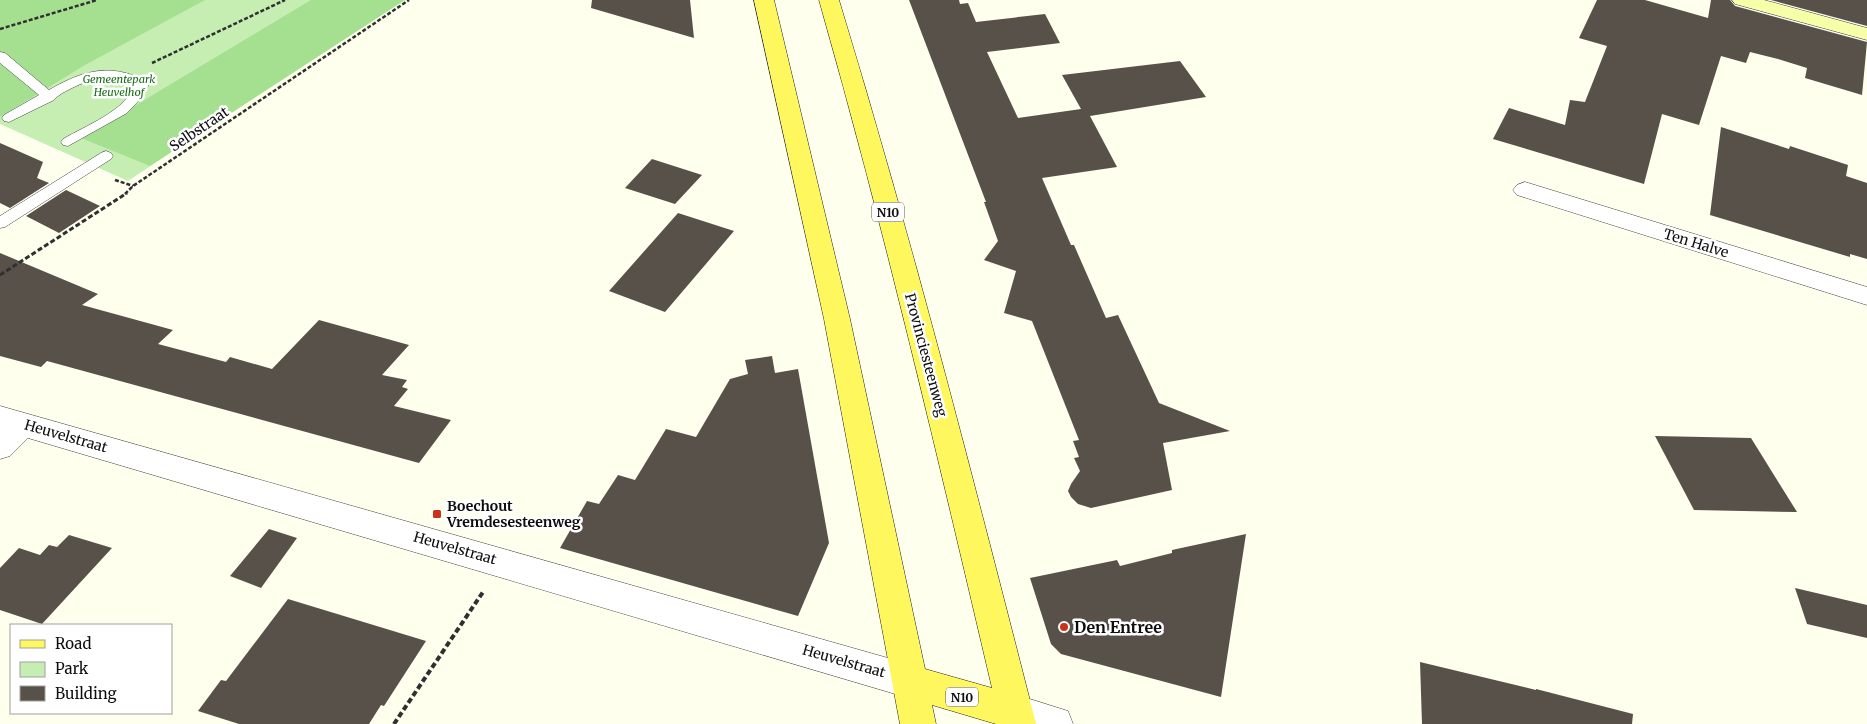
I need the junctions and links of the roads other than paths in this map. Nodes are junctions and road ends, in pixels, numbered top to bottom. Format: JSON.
{"nodes":[{"id":1,"x":764,"y":0,"type":"edge"},
{"id":2,"x":829,"y":0,"type":"edge"},
{"id":3,"x":1742,"y":0,"type":"edge"},
{"id":4,"x":1867,"y":34,"type":"edge"},
{"id":5,"x":0,"y":56,"type":"edge"},
{"id":6,"x":49,"y":97,"type":"junction"},
{"id":7,"x":9,"y":118,"type":"dead end"},
{"id":8,"x":68,"y":142,"type":"dead end"},
{"id":9,"x":106,"y":156,"type":"dead end"},
{"id":10,"x":1525,"y":190,"type":"dead end"},
{"id":11,"x":0,"y":223,"type":"edge"},
{"id":12,"x":1867,"y":296,"type":"edge"},
{"id":13,"x":12,"y":421,"type":"edge"},
{"id":14,"x":0,"y":447,"type":"edge"},
{"id":15,"x":909,"y":681,"type":"junction"},
{"id":16,"x":1016,"y":718,"type":"edge"},
{"id":17,"x":918,"y":724,"type":"edge"},
{"id":18,"x":1055,"y":724,"type":"edge"}],
"edges":[{"from":1,"to":15,"type":"main road"},
{"from":2,"to":16,"type":"main road","name":"Provinciesteenweg","number":"N10"},
{"from":3,"to":4,"type":"street"},
{"from":5,"to":6,"type":"lane"},
{"from":6,"to":7,"type":"lane"},
{"from":6,"to":8,"type":"lane"},
{"from":9,"to":11,"type":"lane"},
{"from":10,"to":12,"type":"street","name":"Ten Halve"},
{"from":13,"to":14,"type":"street"},
{"from":13,"to":15,"type":"street","name":"Heuvelstraat"},
{"from":15,"to":16,"type":"main road","number":"N10"},
{"from":15,"to":17,"type":"main road"},
{"from":16,"to":18,"type":"street"}]}
